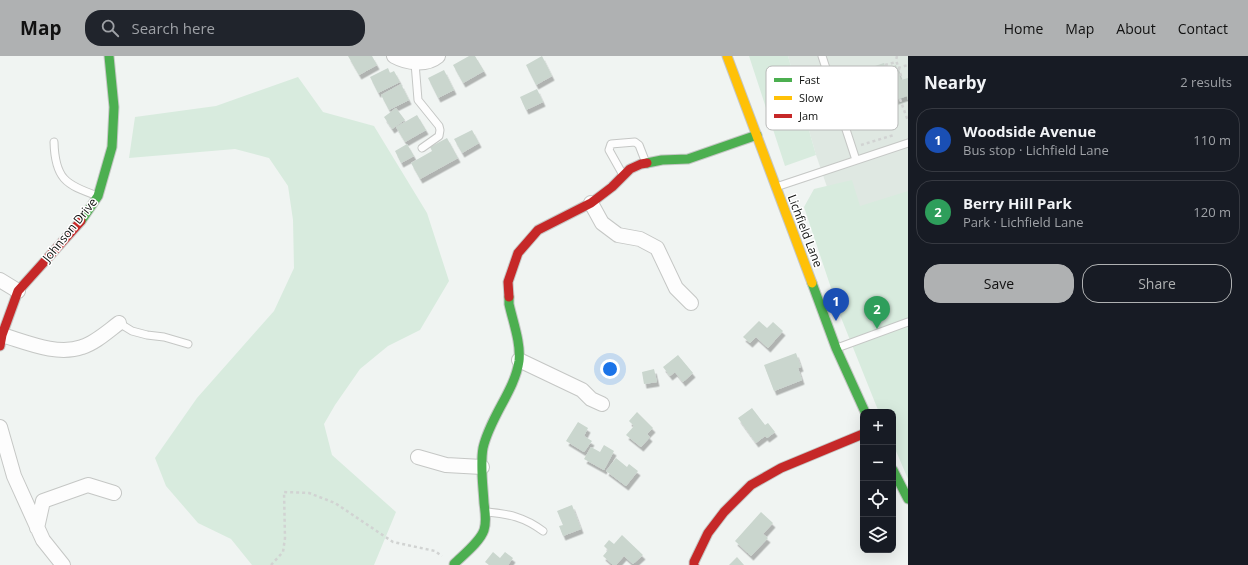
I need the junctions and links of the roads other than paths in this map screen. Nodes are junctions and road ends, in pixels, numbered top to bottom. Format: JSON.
{"nodes":[{"id":1,"x":109,"y":56,"type":"edge"},
{"id":2,"x":394,"y":56,"type":"edge"},
{"id":3,"x":438,"y":56,"type":"edge"},
{"id":4,"x":727,"y":56,"type":"edge"},
{"id":5,"x":822,"y":56,"type":"edge"},
{"id":6,"x":414,"y":62,"type":"junction"},
{"id":7,"x":825,"y":66,"type":"edge"},
{"id":8,"x":846,"y":130,"type":"edge"},
{"id":9,"x":757,"y":135,"type":"junction"},
{"id":10,"x":54,"y":142,"type":"dead end"},
{"id":11,"x":908,"y":143,"type":"edge"},
{"id":12,"x":422,"y":148,"type":"dead end"},
{"id":13,"x":856,"y":160,"type":"junction"},
{"id":14,"x":646,"y":163,"type":"junction"},
{"id":15,"x":624,"y":175,"type":"junction"},
{"id":16,"x":776,"y":187,"type":"junction"},
{"id":17,"x":98,"y":196,"type":"junction"},
{"id":18,"x":591,"y":203,"type":"junction"},
{"id":19,"x":0,"y":280,"type":"edge"},
{"id":20,"x":18,"y":291,"type":"junction"},
{"id":21,"x":691,"y":303,"type":"dead end"},
{"id":22,"x":908,"y":322,"type":"edge"},
{"id":23,"x":119,"y":323,"type":"joint"},
{"id":24,"x":1,"y":341,"type":"edge"},
{"id":25,"x":188,"y":344,"type":"dead end"},
{"id":26,"x":836,"y":348,"type":"junction"},
{"id":27,"x":519,"y":360,"type":"junction"},
{"id":28,"x":602,"y":404,"type":"dead end"},
{"id":29,"x":864,"y":409,"type":"edge"},
{"id":30,"x":0,"y":430,"type":"edge"},
{"id":31,"x":860,"y":435,"type":"edge"},
{"id":32,"x":418,"y":457,"type":"dead end"},
{"id":33,"x":482,"y":467,"type":"junction"},
{"id":34,"x":896,"y":476,"type":"edge"},
{"id":35,"x":114,"y":493,"type":"dead end"},
{"id":36,"x":908,"y":499,"type":"edge"},
{"id":37,"x":486,"y":512,"type":"junction"},
{"id":38,"x":37,"y":528,"type":"junction"},
{"id":39,"x":543,"y":531,"type":"dead end"},
{"id":40,"x":58,"y":563,"type":"edge"},
{"id":41,"x":454,"y":564,"type":"road end"},
{"id":42,"x":694,"y":565,"type":"edge"}],
"edges":[{"from":1,"to":17,"type":"street","name":"Johnson Drive"},
{"from":2,"to":6,"type":"street"},
{"from":3,"to":6,"type":"street"},
{"from":4,"to":9,"type":"street","name":"Lichfield Lane"},
{"from":5,"to":7,"type":"lane"},
{"from":6,"to":12,"type":"lane"},
{"from":8,"to":13,"type":"lane"},
{"from":9,"to":14,"type":"street"},
{"from":9,"to":16,"type":"street","name":"Lichfield Lane"},
{"from":10,"to":17,"type":"lane"},
{"from":11,"to":13,"type":"lane"},
{"from":13,"to":16,"type":"lane"},
{"from":14,"to":15,"type":"street"},
{"from":14,"to":15,"type":"lane"},
{"from":15,"to":18,"type":"street"},
{"from":16,"to":26,"type":"street","name":"Lichfield Lane"},
{"from":17,"to":20,"type":"street","name":"Johnson Drive"},
{"from":18,"to":21,"type":"street"},
{"from":18,"to":27,"type":"street"},
{"from":19,"to":20,"type":"street"},
{"from":20,"to":24,"type":"street","name":"Johnson Drive"},
{"from":22,"to":26,"type":"lane"},
{"from":23,"to":24,"type":"street"},
{"from":23,"to":25,"type":"lane"},
{"from":26,"to":29,"type":"street","name":"Lichfield Lane"},
{"from":27,"to":28,"type":"street"},
{"from":27,"to":33,"type":"street"},
{"from":30,"to":38,"type":"street"},
{"from":31,"to":42,"type":"street"},
{"from":32,"to":33,"type":"street"},
{"from":33,"to":37,"type":"street"},
{"from":34,"to":36,"type":"street"},
{"from":35,"to":38,"type":"street"},
{"from":37,"to":39,"type":"lane"},
{"from":37,"to":41,"type":"street"},
{"from":38,"to":40,"type":"street"}]}
